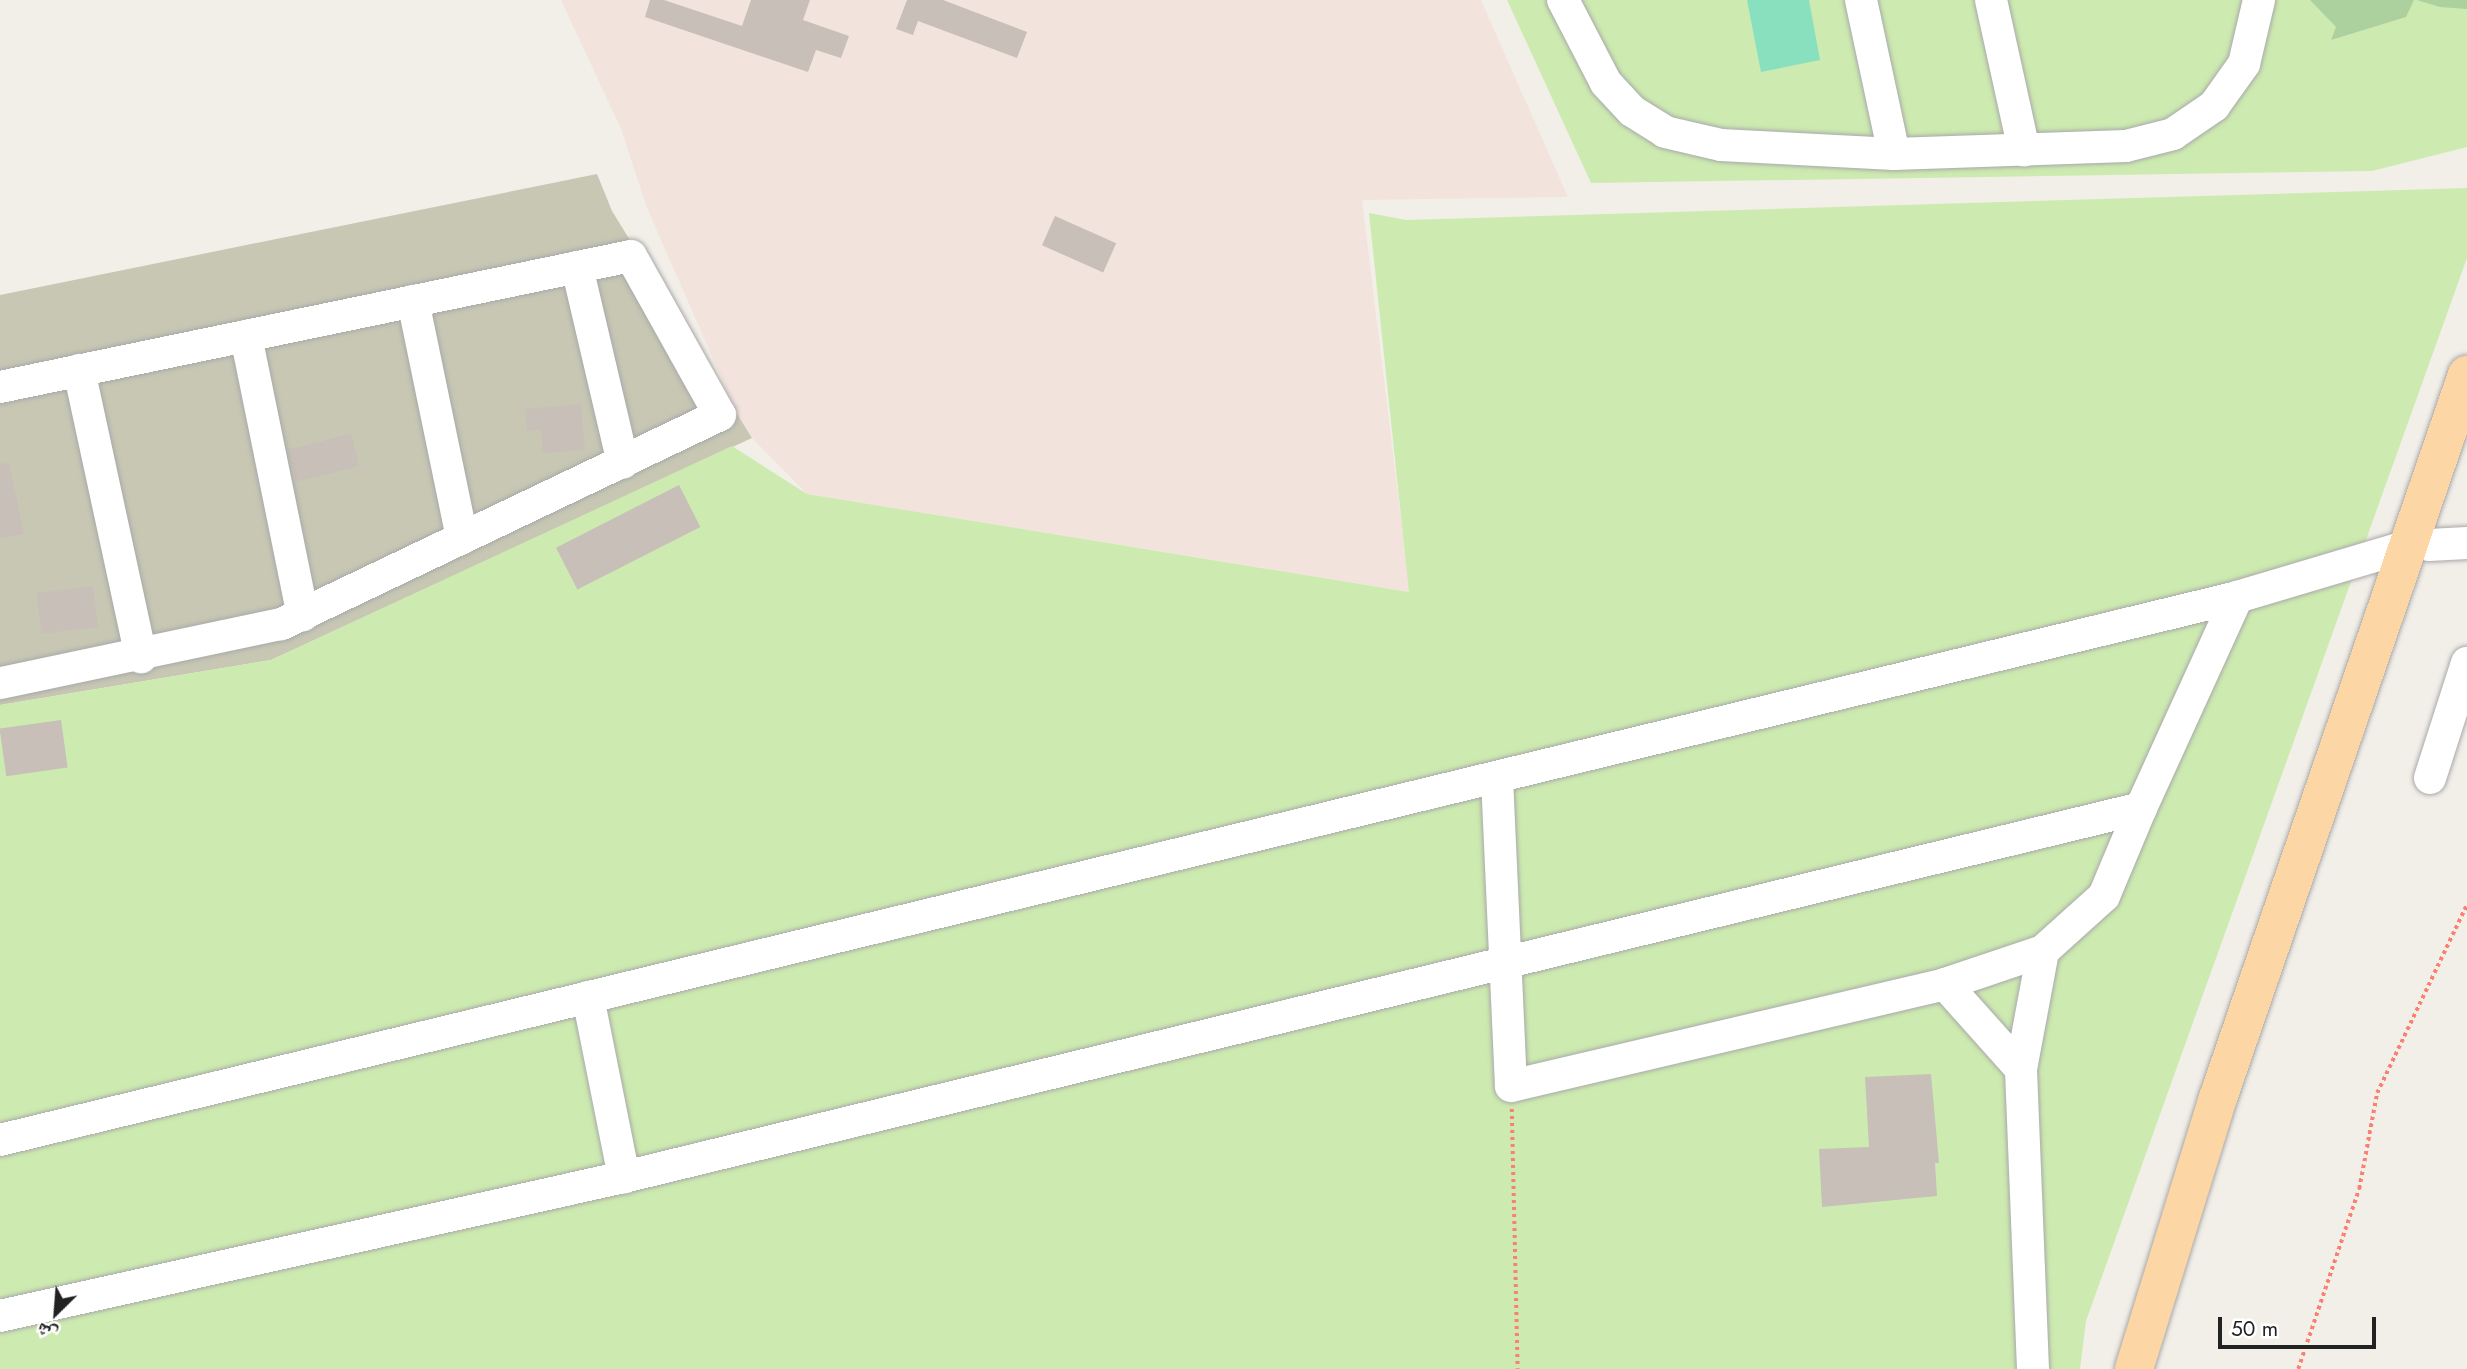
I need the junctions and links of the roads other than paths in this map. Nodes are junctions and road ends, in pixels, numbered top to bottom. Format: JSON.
{"nodes":[{"id":1,"x":1563,"y":0,"type":"edge"},
{"id":2,"x":1860,"y":0,"type":"edge"},
{"id":3,"x":1991,"y":0,"type":"edge"},
{"id":4,"x":2259,"y":0,"type":"edge"},
{"id":5,"x":2024,"y":150,"type":"junction"},
{"id":6,"x":1894,"y":154,"type":"junction"},
{"id":7,"x":578,"y":267,"type":"junction"},
{"id":8,"x":413,"y":301,"type":"junction"},
{"id":9,"x":246,"y":336,"type":"junction"},
{"id":10,"x":79,"y":370,"type":"junction"},
{"id":11,"x":2467,"y":375,"type":"edge"},
{"id":12,"x":0,"y":387,"type":"edge"},
{"id":13,"x":2467,"y":437,"type":"edge"},
{"id":14,"x":623,"y":463,"type":"junction"},
{"id":15,"x":462,"y":538,"type":"junction"},
{"id":16,"x":2467,"y":543,"type":"edge"},
{"id":17,"x":2418,"y":545,"type":"junction"},
{"id":18,"x":2237,"y":597,"type":"junction"},
{"id":19,"x":303,"y":615,"type":"junction"},
{"id":20,"x":141,"y":657,"type":"junction"},
{"id":21,"x":2467,"y":663,"type":"edge"},
{"id":22,"x":0,"y":683,"type":"edge"},
{"id":23,"x":1497,"y":778,"type":"junction"},
{"id":24,"x":2430,"y":778,"type":"dead end"},
{"id":25,"x":2141,"y":808,"type":"junction"},
{"id":26,"x":2043,"y":951,"type":"junction"},
{"id":27,"x":1507,"y":964,"type":"junction"},
{"id":28,"x":1945,"y":984,"type":"junction"},
{"id":29,"x":588,"y":997,"type":"junction"},
{"id":30,"x":2021,"y":1069,"type":"junction"},
{"id":31,"x":0,"y":1140,"type":"edge"},
{"id":32,"x":624,"y":1177,"type":"junction"},
{"id":33,"x":0,"y":1316,"type":"edge"},
{"id":34,"x":2033,"y":1369,"type":"edge"},
{"id":35,"x":2134,"y":1369,"type":"edge"},
{"id":36,"x":2154,"y":1369,"type":"edge"}],
"edges":[{"from":1,"to":6,"type":"street"},
{"from":2,"to":6,"type":"street"},
{"from":3,"to":5,"type":"street"},
{"from":4,"to":5,"type":"street"},
{"from":5,"to":6,"type":"street"},
{"from":7,"to":8,"type":"street"},
{"from":7,"to":14,"type":"street"},
{"from":7,"to":14,"type":"street"},
{"from":8,"to":9,"type":"street"},
{"from":8,"to":15,"type":"street"},
{"from":9,"to":10,"type":"street"},
{"from":9,"to":19,"type":"street"},
{"from":10,"to":12,"type":"street"},
{"from":10,"to":20,"type":"street"},
{"from":11,"to":17,"type":"main road"},
{"from":13,"to":17,"type":"main road"},
{"from":14,"to":15,"type":"street"},
{"from":15,"to":19,"type":"street"},
{"from":16,"to":17,"type":"street"},
{"from":17,"to":18,"type":"street"},
{"from":17,"to":35,"type":"main road"},
{"from":17,"to":36,"type":"main road"},
{"from":18,"to":23,"type":"street"},
{"from":18,"to":25,"type":"street"},
{"from":19,"to":20,"type":"street"},
{"from":20,"to":22,"type":"street"},
{"from":21,"to":24,"type":"street"},
{"from":23,"to":27,"type":"street"},
{"from":23,"to":29,"type":"street"},
{"from":25,"to":26,"type":"street"},
{"from":25,"to":27,"type":"street"},
{"from":26,"to":28,"type":"street"},
{"from":26,"to":30,"type":"street"},
{"from":27,"to":28,"type":"street"},
{"from":27,"to":32,"type":"street"},
{"from":28,"to":30,"type":"street"},
{"from":29,"to":31,"type":"street"},
{"from":29,"to":32,"type":"street"},
{"from":30,"to":34,"type":"street"},
{"from":32,"to":33,"type":"street"}]}
